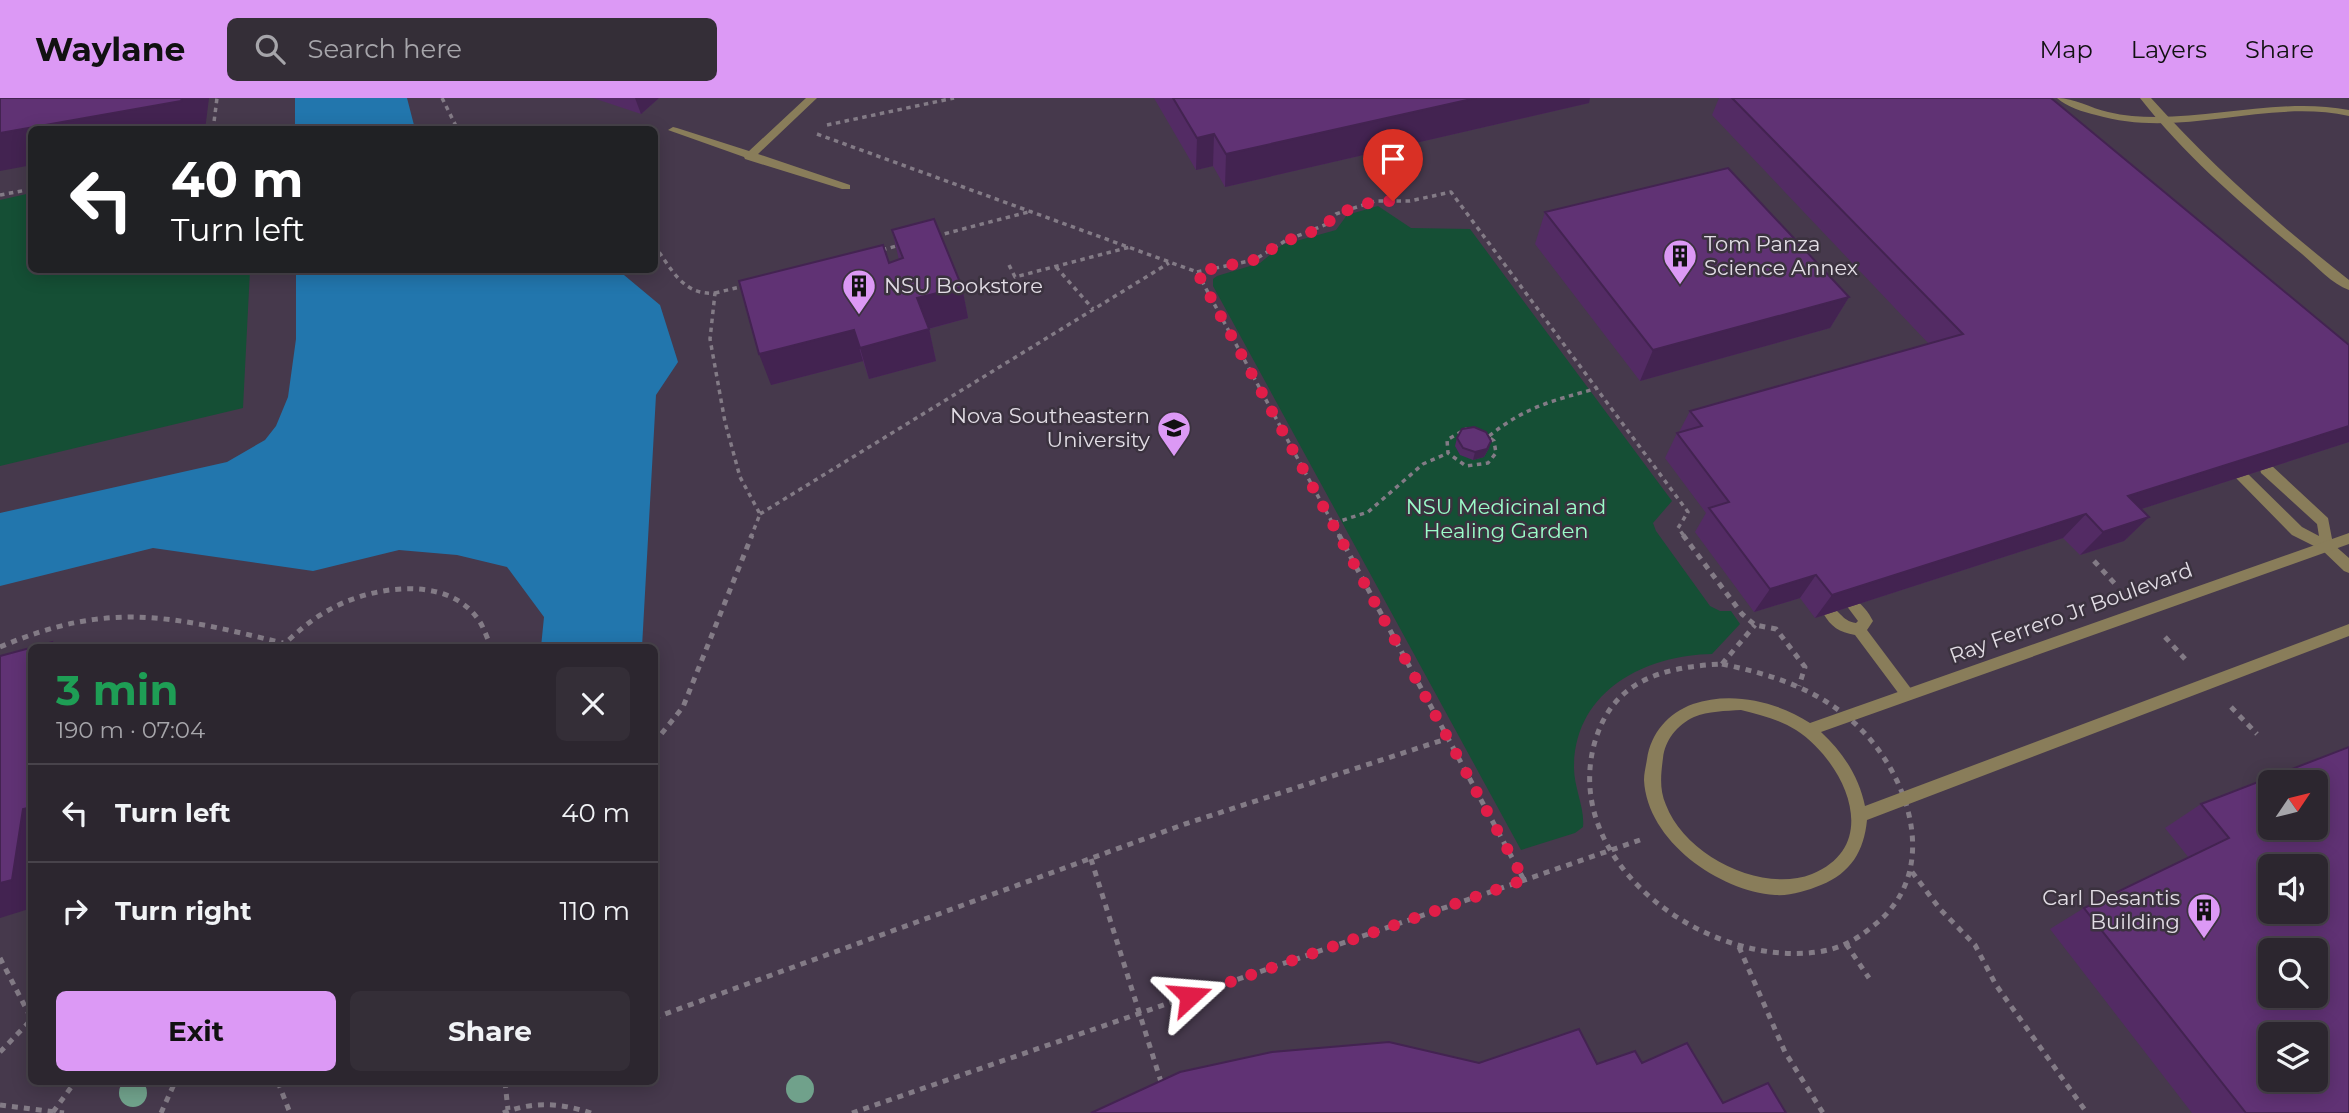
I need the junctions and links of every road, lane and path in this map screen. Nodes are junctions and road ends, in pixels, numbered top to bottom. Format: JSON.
{"nodes":[{"id":1,"x":217,"y":98,"type":"edge"},
{"id":2,"x":442,"y":98,"type":"edge"},
{"id":3,"x":811,"y":98,"type":"edge"},
{"id":4,"x":954,"y":98,"type":"edge"},
{"id":5,"x":2062,"y":98,"type":"edge"},
{"id":6,"x":2145,"y":98,"type":"edge"},
{"id":7,"x":2349,"y":113,"type":"edge"},
{"id":8,"x":2162,"y":118,"type":"junction"},
{"id":9,"x":213,"y":126,"type":"edge"},
{"id":10,"x":455,"y":126,"type":"edge"},
{"id":11,"x":673,"y":130,"type":"dead end"},
{"id":12,"x":750,"y":157,"type":"junction"},
{"id":13,"x":846,"y":187,"type":"dead end"},
{"id":14,"x":28,"y":190,"type":"edge"},
{"id":15,"x":0,"y":195,"type":"edge"},
{"id":16,"x":1032,"y":211,"type":"junction"},
{"id":17,"x":926,"y":239,"type":"edge"},
{"id":18,"x":913,"y":242,"type":"edge"},
{"id":19,"x":1132,"y":246,"type":"junction"},
{"id":20,"x":658,"y":250,"type":"edge"},
{"id":21,"x":873,"y":252,"type":"edge"},
{"id":22,"x":1170,"y":262,"type":"junction"},
{"id":23,"x":1009,"y":265,"type":"dead end"},
{"id":24,"x":1056,"y":267,"type":"junction"},
{"id":25,"x":1197,"y":272,"type":"junction"},
{"id":26,"x":754,"y":283,"type":"edge"},
{"id":27,"x":2349,"y":286,"type":"edge"},
{"id":28,"x":715,"y":293,"type":"junction"},
{"id":29,"x":1093,"y":309,"type":"junction"},
{"id":30,"x":1599,"y":388,"type":"junction"},
{"id":31,"x":1489,"y":436,"type":"junction"},
{"id":32,"x":1448,"y":453,"type":"junction"},
{"id":33,"x":2266,"y":469,"type":"edge"},
{"id":34,"x":2242,"y":477,"type":"edge"},
{"id":35,"x":760,"y":514,"type":"junction"},
{"id":36,"x":1334,"y":523,"type":"junction"},
{"id":37,"x":2349,"y":538,"type":"edge"},
{"id":38,"x":2327,"y":546,"type":"junction"},
{"id":39,"x":2094,"y":561,"type":"edge"},
{"id":40,"x":2349,"y":567,"type":"edge"},
{"id":41,"x":2120,"y":590,"type":"dead end"},
{"id":42,"x":1853,"y":605,"type":"edge"},
{"id":43,"x":1830,"y":613,"type":"edge"},
{"id":44,"x":1755,"y":625,"type":"junction"},
{"id":45,"x":1858,"y":630,"type":"junction"},
{"id":46,"x":2349,"y":630,"type":"edge"},
{"id":47,"x":2160,"y":631,"type":"dead end"},
{"id":48,"x":277,"y":644,"type":"edge"},
{"id":49,"x":282,"y":644,"type":"edge"},
{"id":50,"x":491,"y":644,"type":"edge"},
{"id":51,"x":0,"y":647,"type":"edge"},
{"id":52,"x":2187,"y":661,"type":"dead end"},
{"id":53,"x":1722,"y":664,"type":"junction"},
{"id":54,"x":1798,"y":687,"type":"junction"},
{"id":55,"x":1907,"y":694,"type":"junction"},
{"id":56,"x":2231,"y":707,"type":"dead end"},
{"id":57,"x":1846,"y":716,"type":"junction"},
{"id":58,"x":1809,"y":730,"type":"junction"},
{"id":59,"x":2257,"y":734,"type":"dead end"},
{"id":60,"x":658,"y":738,"type":"edge"},
{"id":61,"x":1449,"y":738,"type":"junction"},
{"id":62,"x":1906,"y":798,"type":"junction"},
{"id":63,"x":1861,"y":815,"type":"junction"},
{"id":64,"x":1671,"y":829,"type":"junction"},
{"id":65,"x":1609,"y":850,"type":"junction"},
{"id":66,"x":1091,"y":859,"type":"junction"},
{"id":67,"x":1912,"y":871,"type":"junction"},
{"id":68,"x":1524,"y":880,"type":"junction"},
{"id":69,"x":1846,"y":944,"type":"junction"},
{"id":70,"x":1739,"y":947,"type":"junction"},
{"id":71,"x":0,"y":958,"type":"edge"},
{"id":72,"x":1869,"y":978,"type":"dead end"},
{"id":73,"x":28,"y":1011,"type":"edge"},
{"id":74,"x":1139,"y":1014,"type":"junction"},
{"id":75,"x":658,"y":1017,"type":"edge"},
{"id":76,"x":28,"y":1023,"type":"edge"},
{"id":77,"x":0,"y":1052,"type":"edge"},
{"id":78,"x":73,"y":1085,"type":"edge"},
{"id":79,"x":174,"y":1085,"type":"edge"},
{"id":80,"x":279,"y":1085,"type":"edge"},
{"id":81,"x":505,"y":1085,"type":"edge"},
{"id":82,"x":1165,"y":1094,"type":"edge"},
{"id":83,"x":0,"y":1105,"type":"edge"},
{"id":84,"x":53,"y":1112,"type":"edge"},
{"id":85,"x":505,"y":1112,"type":"edge"},
{"id":86,"x":64,"y":1113,"type":"edge"},
{"id":87,"x":161,"y":1113,"type":"edge"},
{"id":88,"x":290,"y":1113,"type":"edge"},
{"id":89,"x":591,"y":1113,"type":"edge"},
{"id":90,"x":852,"y":1113,"type":"edge"},
{"id":91,"x":1823,"y":1113,"type":"edge"},
{"id":92,"x":2087,"y":1113,"type":"edge"}],
"edges":[{"from":1,"to":9,"type":"path"},
{"from":2,"to":10,"type":"path"},
{"from":3,"to":12,"type":"street"},
{"from":4,"to":16,"type":"path"},
{"from":5,"to":8,"type":"street"},
{"from":6,"to":8,"type":"street"},
{"from":7,"to":8,"type":"street"},
{"from":8,"to":27,"type":"street"},
{"from":11,"to":12,"type":"street"},
{"from":12,"to":13,"type":"street"},
{"from":14,"to":15,"type":"path"},
{"from":16,"to":17,"type":"path"},
{"from":16,"to":19,"type":"path"},
{"from":18,"to":21,"type":"path"},
{"from":19,"to":22,"type":"path"},
{"from":19,"to":24,"type":"path"},
{"from":20,"to":28,"type":"path"},
{"from":22,"to":25,"type":"path"},
{"from":22,"to":29,"type":"path"},
{"from":23,"to":24,"type":"path"},
{"from":24,"to":29,"type":"path"},
{"from":25,"to":30,"type":"path"},
{"from":25,"to":36,"type":"path"},
{"from":26,"to":28,"type":"path"},
{"from":28,"to":35,"type":"path"},
{"from":29,"to":35,"type":"path"},
{"from":30,"to":31,"type":"path"},
{"from":30,"to":44,"type":"path"},
{"from":31,"to":32,"type":"path"},
{"from":31,"to":32,"type":"path"},
{"from":32,"to":36,"type":"path"},
{"from":33,"to":38,"type":"street"},
{"from":34,"to":38,"type":"street"},
{"from":35,"to":60,"type":"path"},
{"from":36,"to":61,"type":"path"},
{"from":37,"to":38,"type":"street","name":"Ray Ferrero Jr Boulevard"},
{"from":38,"to":40,"type":"street"},
{"from":38,"to":55,"type":"street","name":"Ray Ferrero Jr Boulevard"},
{"from":39,"to":41,"type":"path"},
{"from":42,"to":45,"type":"street"},
{"from":43,"to":45,"type":"street"},
{"from":44,"to":53,"type":"path"},
{"from":44,"to":54,"type":"path"},
{"from":45,"to":55,"type":"street"},
{"from":46,"to":62,"type":"street"},
{"from":47,"to":52,"type":"path"},
{"from":48,"to":51,"type":"path"},
{"from":49,"to":50,"type":"path"},
{"from":53,"to":54,"type":"path"},
{"from":53,"to":65,"type":"path"},
{"from":54,"to":57,"type":"path"},
{"from":55,"to":57,"type":"street","name":"Ray Ferrero Jr Boulevard"},
{"from":56,"to":59,"type":"path"},
{"from":57,"to":58,"type":"street","name":"Ray Ferrero Jr Boulevard"},
{"from":57,"to":62,"type":"path"},
{"from":58,"to":63,"type":"street"},
{"from":58,"to":64,"type":"street"},
{"from":61,"to":66,"type":"path"},
{"from":61,"to":68,"type":"path"},
{"from":62,"to":63,"type":"street"},
{"from":62,"to":67,"type":"path"},
{"from":63,"to":64,"type":"street"},
{"from":64,"to":65,"type":"path"},
{"from":65,"to":68,"type":"path"},
{"from":65,"to":70,"type":"path"},
{"from":66,"to":74,"type":"path"},
{"from":66,"to":75,"type":"path"},
{"from":67,"to":69,"type":"path"},
{"from":67,"to":92,"type":"path"},
{"from":68,"to":74,"type":"path"},
{"from":69,"to":70,"type":"path"},
{"from":69,"to":72,"type":"path"},
{"from":70,"to":91,"type":"path"},
{"from":71,"to":73,"type":"path"},
{"from":74,"to":82,"type":"path"},
{"from":74,"to":90,"type":"path"},
{"from":76,"to":77,"type":"path"},
{"from":78,"to":84,"type":"path"},
{"from":79,"to":87,"type":"path"},
{"from":80,"to":88,"type":"path"},
{"from":81,"to":85,"type":"path"},
{"from":83,"to":84,"type":"path"},
{"from":84,"to":86,"type":"path"},
{"from":85,"to":89,"type":"path"}]}
